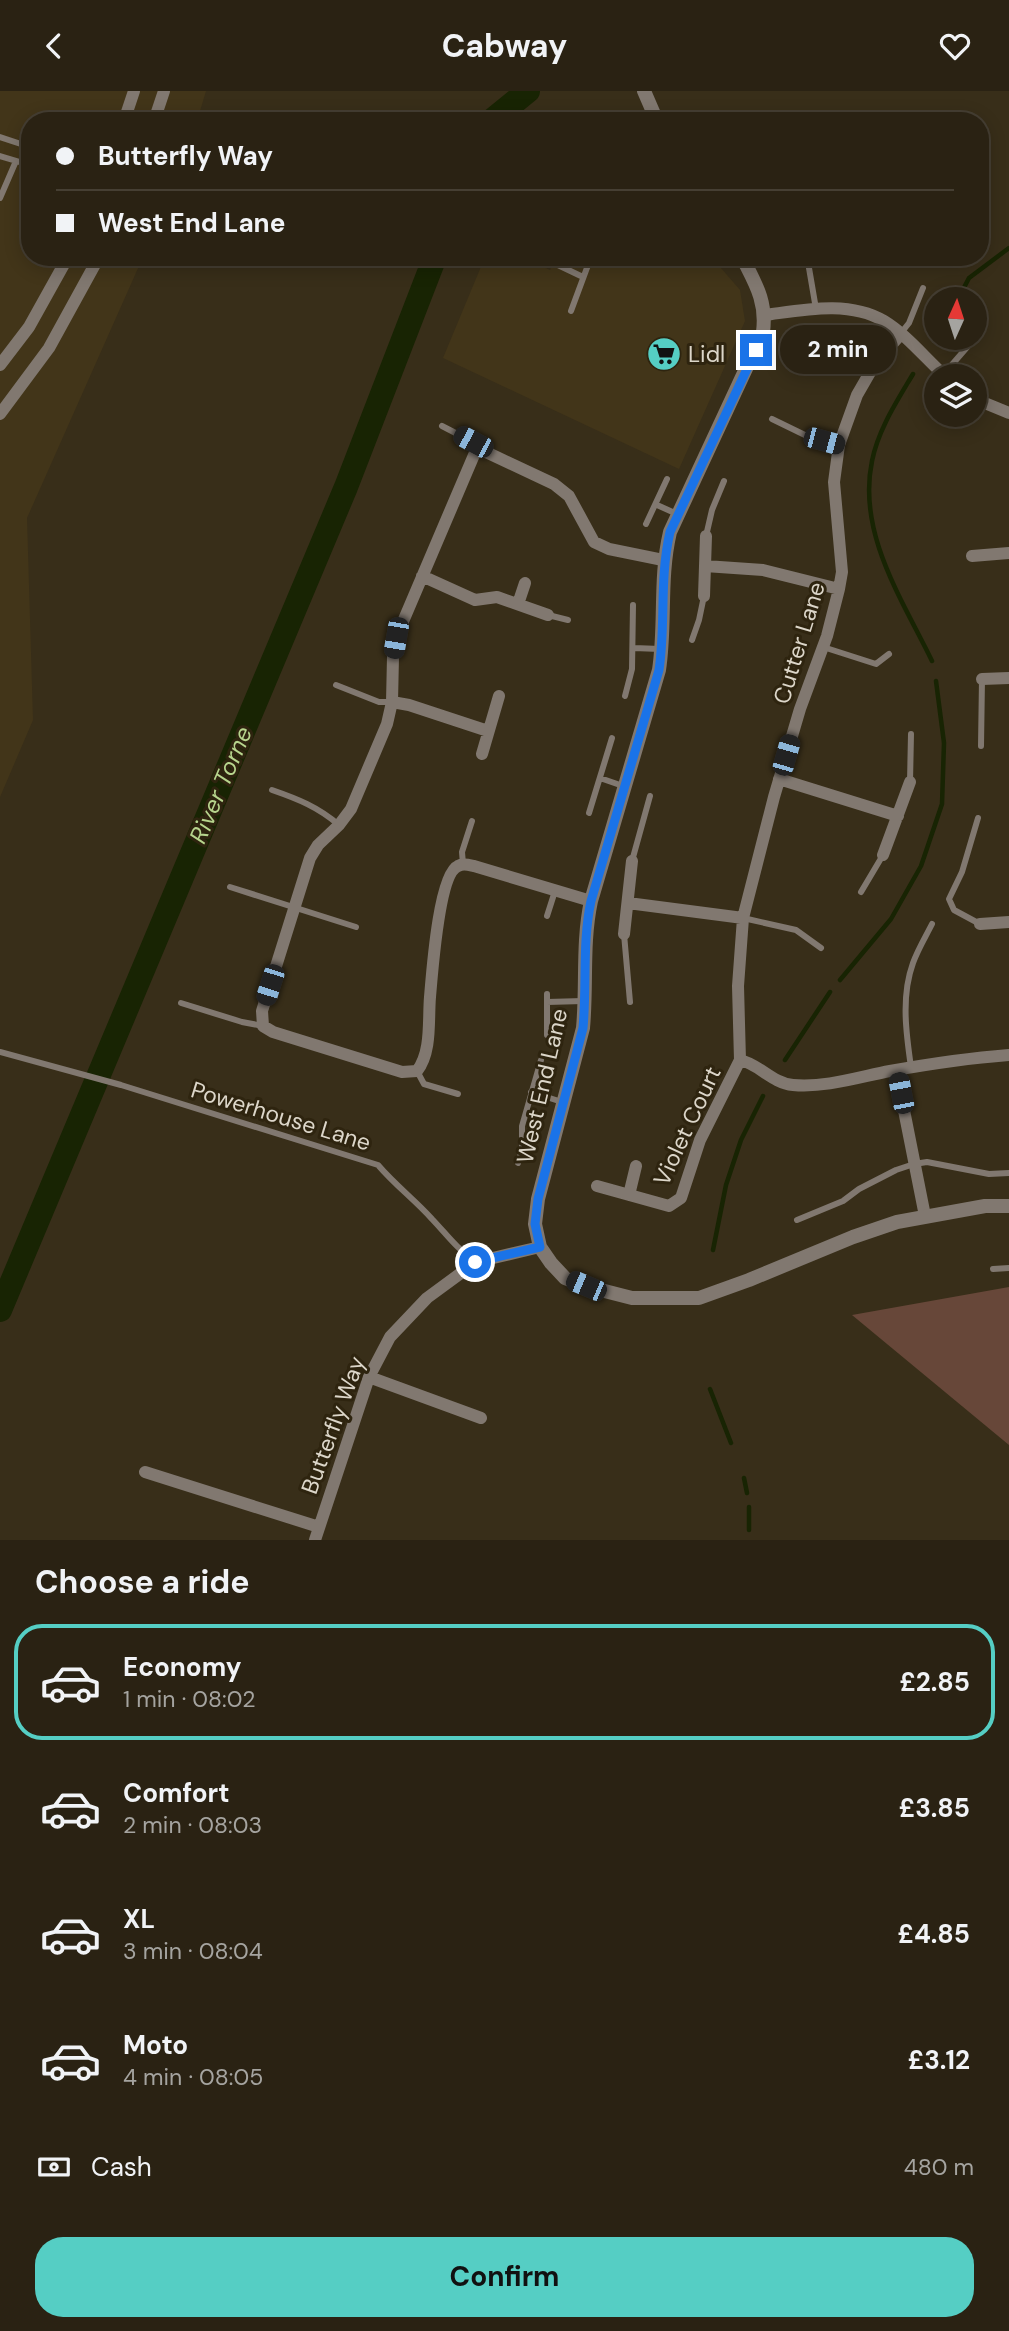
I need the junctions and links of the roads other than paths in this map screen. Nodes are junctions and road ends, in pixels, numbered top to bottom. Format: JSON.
{"nodes":[{"id":1,"x":134,"y":91,"type":"edge"},
{"id":2,"x":164,"y":91,"type":"edge"},
{"id":3,"x":645,"y":91,"type":"edge"},
{"id":4,"x":652,"y":105,"type":"junction"},
{"id":5,"x":127,"y":112,"type":"edge"},
{"id":6,"x":157,"y":112,"type":"edge"},
{"id":7,"x":654,"y":112,"type":"edge"},
{"id":8,"x":659,"y":112,"type":"edge"},
{"id":9,"x":0,"y":137,"type":"edge"},
{"id":10,"x":21,"y":144,"type":"edge"},
{"id":11,"x":0,"y":156,"type":"edge"},
{"id":12,"x":16,"y":161,"type":"junction"},
{"id":13,"x":21,"y":162,"type":"edge"},
{"id":14,"x":0,"y":198,"type":"edge"},
{"id":15,"x":63,"y":266,"type":"edge"},
{"id":16,"x":94,"y":266,"type":"edge"},
{"id":17,"x":560,"y":266,"type":"edge"},
{"id":18,"x":587,"y":266,"type":"edge"},
{"id":19,"x":746,"y":266,"type":"edge"},
{"id":20,"x":809,"y":268,"type":"dead end"},
{"id":21,"x":583,"y":277,"type":"junction"},
{"id":22,"x":923,"y":288,"type":"dead end"},
{"id":23,"x":816,"y":309,"type":"junction"},
{"id":24,"x":571,"y":311,"type":"dead end"},
{"id":25,"x":765,"y":314,"type":"junction"},
{"id":26,"x":901,"y":334,"type":"junction"},
{"id":27,"x":965,"y":350,"type":"edge"},
{"id":28,"x":932,"y":364,"type":"edge"},
{"id":29,"x":954,"y":364,"type":"edge"},
{"id":30,"x":0,"y":365,"type":"edge"},
{"id":31,"x":987,"y":404,"type":"edge"},
{"id":32,"x":1009,"y":412,"type":"edge"},
{"id":33,"x":0,"y":414,"type":"edge"},
{"id":34,"x":772,"y":419,"type":"dead end"},
{"id":35,"x":442,"y":426,"type":"dead end"},
{"id":36,"x":839,"y":445,"type":"junction"},
{"id":37,"x":479,"y":450,"type":"junction"},
{"id":38,"x":667,"y":479,"type":"dead end"},
{"id":39,"x":724,"y":481,"type":"dead end"},
{"id":40,"x":657,"y":505,"type":"junction"},
{"id":41,"x":677,"y":514,"type":"junction"},
{"id":42,"x":646,"y":524,"type":"dead end"},
{"id":43,"x":706,"y":536,"type":"joint"},
{"id":44,"x":1009,"y":553,"type":"edge"},
{"id":45,"x":972,"y":556,"type":"dead end"},
{"id":46,"x":663,"y":560,"type":"junction"},
{"id":47,"x":705,"y":566,"type":"junction"},
{"id":48,"x":422,"y":576,"type":"junction"},
{"id":49,"x":525,"y":583,"type":"dead end"},
{"id":50,"x":839,"y":589,"type":"junction"},
{"id":51,"x":704,"y":596,"type":"joint"},
{"id":52,"x":517,"y":604,"type":"junction"},
{"id":53,"x":633,"y":605,"type":"dead end"},
{"id":54,"x":548,"y":615,"type":"joint"},
{"id":55,"x":568,"y":620,"type":"dead end"},
{"id":56,"x":692,"y":640,"type":"dead end"},
{"id":57,"x":823,"y":647,"type":"junction"},
{"id":58,"x":634,"y":648,"type":"junction"},
{"id":59,"x":662,"y":649,"type":"junction"},
{"id":60,"x":889,"y":654,"type":"dead end"},
{"id":61,"x":982,"y":678,"type":"joint"},
{"id":62,"x":1009,"y":678,"type":"edge"},
{"id":63,"x":336,"y":685,"type":"dead end"},
{"id":64,"x":499,"y":696,"type":"dead end"},
{"id":65,"x":625,"y":696,"type":"dead end"},
{"id":66,"x":392,"y":702,"type":"junction"},
{"id":67,"x":488,"y":731,"type":"junction"},
{"id":68,"x":911,"y":734,"type":"dead end"},
{"id":69,"x":612,"y":738,"type":"dead end"},
{"id":70,"x":981,"y":746,"type":"dead end"},
{"id":71,"x":482,"y":754,"type":"dead end"},
{"id":72,"x":600,"y":778,"type":"junction"},
{"id":73,"x":779,"y":779,"type":"junction"},
{"id":74,"x":909,"y":782,"type":"joint"},
{"id":75,"x":625,"y":786,"type":"junction"},
{"id":76,"x":272,"y":790,"type":"dead end"},
{"id":77,"x":650,"y":796,"type":"dead end"},
{"id":78,"x":589,"y":813,"type":"dead end"},
{"id":79,"x":898,"y":816,"type":"junction"},
{"id":80,"x":978,"y":818,"type":"dead end"},
{"id":81,"x":472,"y":821,"type":"dead end"},
{"id":82,"x":339,"y":825,"type":"junction"},
{"id":83,"x":883,"y":855,"type":"joint"},
{"id":84,"x":632,"y":861,"type":"joint"},
{"id":85,"x":463,"y":864,"type":"junction"},
{"id":86,"x":230,"y":887,"type":"dead end"},
{"id":87,"x":555,"y":890,"type":"junction"},
{"id":88,"x":861,"y":892,"type":"dead end"},
{"id":89,"x":591,"y":901,"type":"junction"},
{"id":90,"x":628,"y":903,"type":"junction"},
{"id":91,"x":294,"y":909,"type":"junction"},
{"id":92,"x":547,"y":916,"type":"dead end"},
{"id":93,"x":743,"y":918,"type":"junction"},
{"id":94,"x":1009,"y":922,"type":"edge"},
{"id":95,"x":932,"y":923,"type":"dead end"},
{"id":96,"x":980,"y":924,"type":"joint"},
{"id":97,"x":356,"y":927,"type":"dead end"},
{"id":98,"x":624,"y":934,"type":"joint"},
{"id":99,"x":821,"y":948,"type":"dead end"},
{"id":100,"x":586,"y":1001,"type":"junction"},
{"id":101,"x":630,"y":1002,"type":"dead end"},
{"id":102,"x":181,"y":1003,"type":"dead end"},
{"id":103,"x":263,"y":1026,"type":"junction"},
{"id":104,"x":547,"y":1035,"type":"dead end"},
{"id":105,"x":0,"y":1052,"type":"edge"},
{"id":106,"x":1009,"y":1055,"type":"edge"},
{"id":107,"x":541,"y":1060,"type":"dead end"},
{"id":108,"x":740,"y":1060,"type":"junction"},
{"id":109,"x":911,"y":1068,"type":"junction"},
{"id":110,"x":896,"y":1070,"type":"junction"},
{"id":111,"x":417,"y":1071,"type":"junction"},
{"id":112,"x":531,"y":1092,"type":"junction"},
{"id":113,"x":458,"y":1094,"type":"dead end"},
{"id":114,"x":564,"y":1102,"type":"junction"},
{"id":115,"x":518,"y":1163,"type":"dead end"},
{"id":116,"x":914,"y":1164,"type":"junction"},
{"id":117,"x":636,"y":1166,"type":"dead end"},
{"id":118,"x":1009,"y":1173,"type":"edge"},
{"id":119,"x":597,"y":1186,"type":"dead end"},
{"id":120,"x":629,"y":1195,"type":"junction"},
{"id":121,"x":1009,"y":1206,"type":"edge"},
{"id":122,"x":925,"y":1216,"type":"junction"},
{"id":123,"x":797,"y":1220,"type":"dead end"},
{"id":124,"x":540,"y":1247,"type":"junction"},
{"id":125,"x":475,"y":1262,"type":"junction"},
{"id":126,"x":1009,"y":1268,"type":"edge"},
{"id":127,"x":993,"y":1269,"type":"dead end"},
{"id":128,"x":369,"y":1377,"type":"junction"},
{"id":129,"x":481,"y":1418,"type":"dead end"},
{"id":130,"x":145,"y":1472,"type":"dead end"},
{"id":131,"x":317,"y":1534,"type":"edge"}],
"edges":[{"from":1,"to":5,"type":"street"},
{"from":2,"to":6,"type":"street"},
{"from":3,"to":4,"type":"street"},
{"from":4,"to":7,"type":"street"},
{"from":4,"to":8,"type":"street"},
{"from":9,"to":10,"type":"lane"},
{"from":11,"to":12,"type":"lane"},
{"from":12,"to":13,"type":"lane"},
{"from":12,"to":14,"type":"lane"},
{"from":15,"to":30,"type":"street"},
{"from":16,"to":33,"type":"street"},
{"from":17,"to":21,"type":"lane"},
{"from":18,"to":21,"type":"lane"},
{"from":19,"to":25,"type":"street"},
{"from":20,"to":23,"type":"lane"},
{"from":21,"to":24,"type":"lane"},
{"from":22,"to":26,"type":"lane"},
{"from":23,"to":25,"type":"street"},
{"from":23,"to":26,"type":"street"},
{"from":25,"to":41,"type":"street","name":"West End Lane"},
{"from":26,"to":28,"type":"street"},
{"from":26,"to":36,"type":"street","name":"Cutter Lane"},
{"from":27,"to":29,"type":"lane"},
{"from":31,"to":32,"type":"street"},
{"from":34,"to":36,"type":"lane"},
{"from":35,"to":37,"type":"lane"},
{"from":36,"to":50,"type":"street","name":"Cutter Lane"},
{"from":37,"to":46,"type":"street"},
{"from":37,"to":48,"type":"street"},
{"from":38,"to":40,"type":"lane"},
{"from":39,"to":43,"type":"lane"},
{"from":40,"to":41,"type":"lane"},
{"from":40,"to":42,"type":"lane"},
{"from":41,"to":46,"type":"street","name":"West End Lane"},
{"from":43,"to":47,"type":"street"},
{"from":44,"to":45,"type":"street"},
{"from":46,"to":59,"type":"street","name":"West End Lane"},
{"from":47,"to":50,"type":"street"},
{"from":47,"to":51,"type":"street"},
{"from":48,"to":52,"type":"street"},
{"from":48,"to":66,"type":"street"},
{"from":49,"to":52,"type":"street"},
{"from":50,"to":57,"type":"street","name":"Cutter Lane"},
{"from":51,"to":56,"type":"lane"},
{"from":52,"to":54,"type":"street"},
{"from":53,"to":58,"type":"lane"},
{"from":54,"to":55,"type":"lane"},
{"from":57,"to":60,"type":"lane"},
{"from":57,"to":73,"type":"street","name":"Cutter Lane"},
{"from":58,"to":59,"type":"lane"},
{"from":58,"to":65,"type":"lane"},
{"from":59,"to":75,"type":"street","name":"West End Lane"},
{"from":61,"to":62,"type":"street"},
{"from":61,"to":70,"type":"lane"},
{"from":63,"to":66,"type":"lane"},
{"from":64,"to":67,"type":"street"},
{"from":66,"to":67,"type":"street"},
{"from":66,"to":82,"type":"street"},
{"from":67,"to":71,"type":"street"},
{"from":68,"to":74,"type":"lane"},
{"from":69,"to":72,"type":"lane"},
{"from":72,"to":75,"type":"lane"},
{"from":72,"to":78,"type":"lane"},
{"from":73,"to":79,"type":"street"},
{"from":73,"to":93,"type":"street","name":"Cutter Lane"},
{"from":74,"to":79,"type":"street"},
{"from":75,"to":89,"type":"street","name":"West End Lane"},
{"from":76,"to":82,"type":"lane"},
{"from":77,"to":84,"type":"lane"},
{"from":79,"to":83,"type":"street"},
{"from":80,"to":96,"type":"lane"},
{"from":81,"to":85,"type":"lane"},
{"from":82,"to":91,"type":"street"},
{"from":83,"to":88,"type":"lane"},
{"from":84,"to":90,"type":"street"},
{"from":85,"to":87,"type":"street"},
{"from":85,"to":111,"type":"street"},
{"from":86,"to":91,"type":"lane"},
{"from":87,"to":89,"type":"street"},
{"from":87,"to":92,"type":"lane"},
{"from":89,"to":100,"type":"street","name":"West End Lane"},
{"from":90,"to":93,"type":"street"},
{"from":90,"to":98,"type":"street"},
{"from":91,"to":97,"type":"lane"},
{"from":91,"to":103,"type":"street"},
{"from":93,"to":99,"type":"lane"},
{"from":93,"to":108,"type":"street","name":"Cutter Lane"},
{"from":94,"to":96,"type":"street"},
{"from":95,"to":109,"type":"lane"},
{"from":98,"to":101,"type":"lane"},
{"from":100,"to":104,"type":"lane"},
{"from":100,"to":114,"type":"street","name":"West End Lane"},
{"from":102,"to":103,"type":"lane"},
{"from":103,"to":111,"type":"street"},
{"from":105,"to":125,"type":"lane","name":"Powerhouse Lane"},
{"from":106,"to":109,"type":"street"},
{"from":107,"to":112,"type":"lane"},
{"from":108,"to":110,"type":"street"},
{"from":108,"to":120,"type":"street","name":"Violet Court"},
{"from":109,"to":110,"type":"street"},
{"from":110,"to":116,"type":"street"},
{"from":111,"to":113,"type":"lane"},
{"from":112,"to":114,"type":"lane"},
{"from":112,"to":115,"type":"lane"},
{"from":114,"to":124,"type":"street","name":"West End Lane"},
{"from":116,"to":118,"type":"lane"},
{"from":116,"to":122,"type":"street"},
{"from":116,"to":123,"type":"lane"},
{"from":117,"to":120,"type":"street","name":"Violet Court"},
{"from":119,"to":120,"type":"street","name":"Violet Court"},
{"from":121,"to":122,"type":"street"},
{"from":122,"to":124,"type":"street"},
{"from":124,"to":125,"type":"street","name":"Butterfly Way"},
{"from":125,"to":128,"type":"street","name":"Butterfly Way"},
{"from":126,"to":127,"type":"lane"},
{"from":128,"to":129,"type":"street"},
{"from":128,"to":131,"type":"street","name":"Butterfly Way"},
{"from":130,"to":131,"type":"street"}]}
